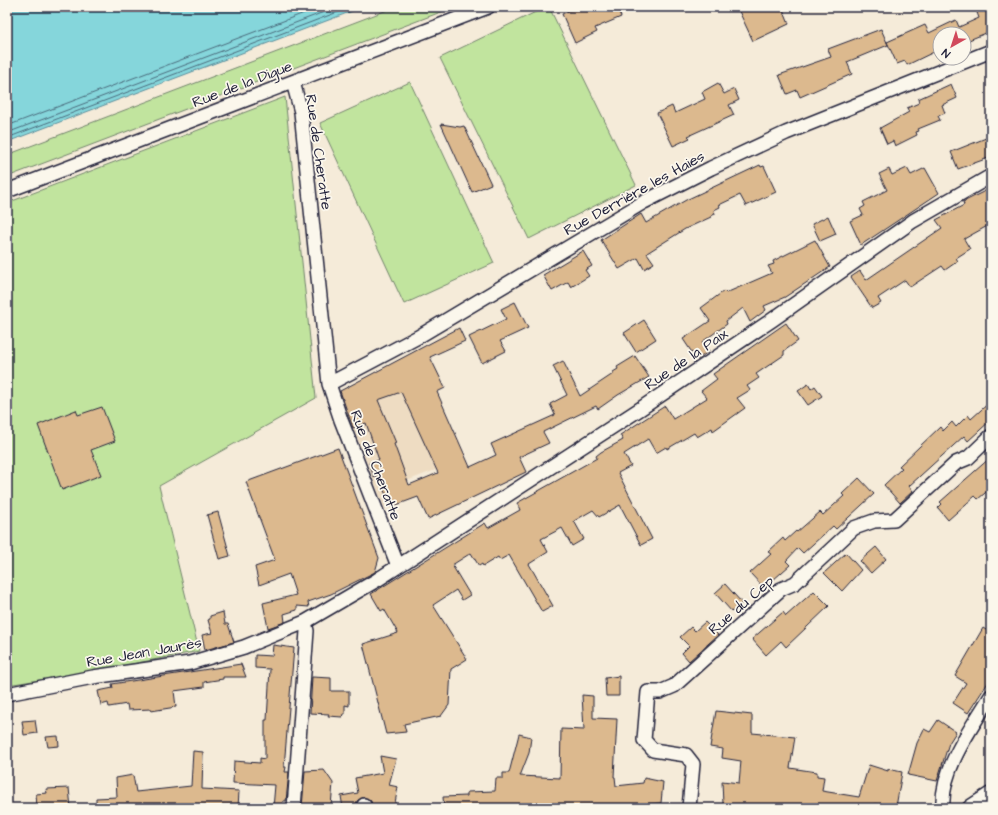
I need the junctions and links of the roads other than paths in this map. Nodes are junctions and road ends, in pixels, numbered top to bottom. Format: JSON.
{"nodes":[{"id":1,"x":488,"y":7,"type":"edge"},
{"id":2,"x":991,"y":51,"type":"edge"},
{"id":3,"x":293,"y":82,"type":"junction"},
{"id":4,"x":991,"y":176,"type":"edge"},
{"id":5,"x":7,"y":191,"type":"edge"},
{"id":6,"x":329,"y":384,"type":"junction"},
{"id":7,"x":991,"y":436,"type":"edge"},
{"id":8,"x":398,"y":566,"type":"junction"},
{"id":9,"x":305,"y":622,"type":"junction"},
{"id":10,"x":7,"y":694,"type":"edge"},
{"id":11,"x":991,"y":696,"type":"edge"},
{"id":12,"x":991,"y":795,"type":"edge"},
{"id":13,"x":294,"y":808,"type":"edge"},
{"id":14,"x":689,"y":808,"type":"edge"},
{"id":15,"x":943,"y":808,"type":"edge"},
{"id":16,"x":971,"y":808,"type":"edge"}],
"edges":[{"from":1,"to":3,"type":"street","name":"Rue de la Digue"},
{"from":2,"to":6,"type":"street","name":"Rue Derrière les Haies"},
{"from":3,"to":5,"type":"street","name":"Rue de la Digue"},
{"from":3,"to":6,"type":"street","name":"Rue de Cheratte"},
{"from":4,"to":8,"type":"street","name":"Rue de la Paix"},
{"from":6,"to":8,"type":"street","name":"Rue de Cheratte"},
{"from":7,"to":14,"type":"street","name":"Rue du Cep"},
{"from":8,"to":9,"type":"street"},
{"from":9,"to":10,"type":"street","name":"Rue Jean Jaurès"},
{"from":9,"to":13,"type":"street"},
{"from":11,"to":15,"type":"street"},
{"from":12,"to":16,"type":"main road"}]}
